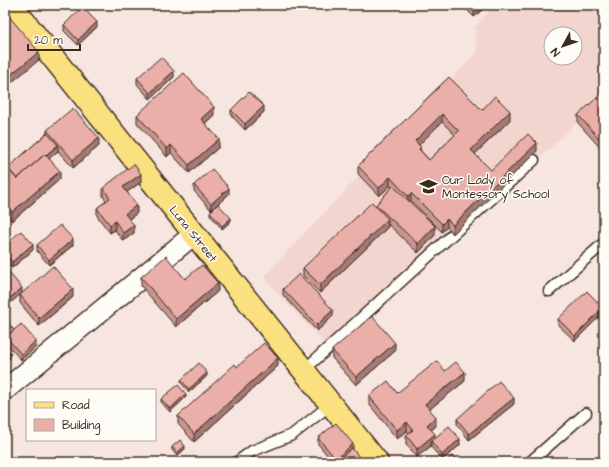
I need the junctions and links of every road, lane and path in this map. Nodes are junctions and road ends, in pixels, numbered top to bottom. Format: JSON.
{"nodes":[{"id":1,"x":11,"y":5,"type":"edge"},
{"id":2,"x":534,"y":160,"type":"edge"},
{"id":3,"x":193,"y":235,"type":"junction"},
{"id":4,"x":604,"y":243,"type":"edge"},
{"id":5,"x":549,"y":291,"type":"dead end"},
{"id":6,"x":303,"y":371,"type":"junction"},
{"id":7,"x":5,"y":390,"type":"edge"},
{"id":8,"x":330,"y":405,"type":"junction"},
{"id":9,"x":586,"y":413,"type":"dead end"},
{"id":10,"x":237,"y":462,"type":"edge"},
{"id":11,"x":377,"y":462,"type":"edge"},
{"id":12,"x":530,"y":462,"type":"edge"}],
"edges":[{"from":1,"to":3,"type":"main road","name":"Luna Street"},
{"from":2,"to":6,"type":"lane"},
{"from":3,"to":6,"type":"main road","name":"Luna Street"},
{"from":3,"to":7,"type":"street"},
{"from":4,"to":5,"type":"lane"},
{"from":6,"to":8,"type":"main road","name":"Luna Street"},
{"from":8,"to":10,"type":"lane"},
{"from":8,"to":11,"type":"main road","name":"Luna Street"},
{"from":9,"to":12,"type":"lane"}]}
